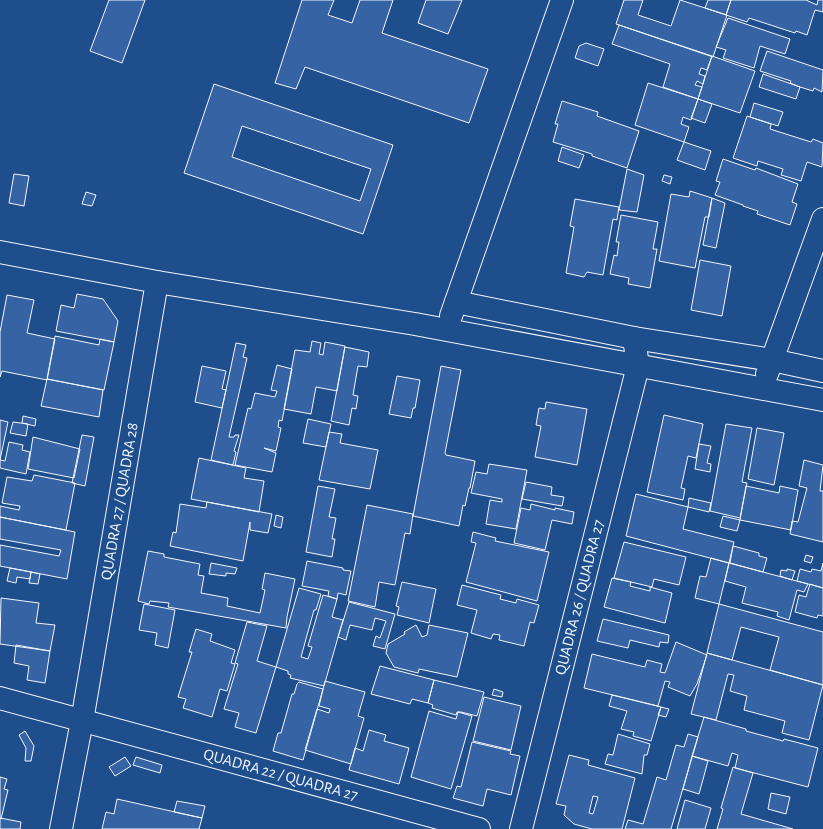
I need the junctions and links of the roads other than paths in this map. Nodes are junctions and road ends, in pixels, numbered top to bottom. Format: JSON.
{"nodes":[{"id":1,"x":562,"y":0,"type":"edge"},
{"id":2,"x":823,"y":219,"type":"edge"},
{"id":3,"x":0,"y":252,"type":"edge"},
{"id":4,"x":157,"y":282,"type":"junction"},
{"id":5,"x":456,"y":302,"type":"junction"},
{"id":6,"x":446,"y":330,"type":"junction"},
{"id":7,"x":634,"y":338,"type":"junction"},
{"id":8,"x":772,"y":360,"type":"junction"},
{"id":9,"x":638,"y":366,"type":"junction"},
{"id":10,"x":823,"y":371,"type":"edge"},
{"id":11,"x":762,"y":388,"type":"junction"},
{"id":12,"x":823,"y":400,"type":"edge"},
{"id":13,"x":0,"y":698,"type":"edge"},
{"id":14,"x":82,"y":721,"type":"junction"},
{"id":15,"x":61,"y":829,"type":"edge"},
{"id":16,"x":479,"y":829,"type":"edge"},
{"id":17,"x":521,"y":829,"type":"edge"}],
"edges":[{"from":1,"to":5,"type":"street"},
{"from":2,"to":8,"type":"street"},
{"from":3,"to":4,"type":"street"},
{"from":4,"to":6,"type":"street"},
{"from":4,"to":14,"type":"street","name":"QUADRA 27 / QUADRA 28"},
{"from":5,"to":6,"type":"street"},
{"from":5,"to":7,"type":"street"},
{"from":6,"to":9,"type":"street"},
{"from":7,"to":8,"type":"street"},
{"from":7,"to":9,"type":"street"},
{"from":8,"to":10,"type":"street"},
{"from":8,"to":11,"type":"street"},
{"from":9,"to":11,"type":"street"},
{"from":9,"to":17,"type":"street","name":"QUADRA 26 / QUADRA 27"},
{"from":11,"to":12,"type":"street"},
{"from":13,"to":14,"type":"street","name":"QUADRA 22 / QUADRA 27"},
{"from":14,"to":15,"type":"street","name":"QUADRA 27 / QUADRA 28"},
{"from":14,"to":16,"type":"street","name":"QUADRA 22 / QUADRA 27"}]}
